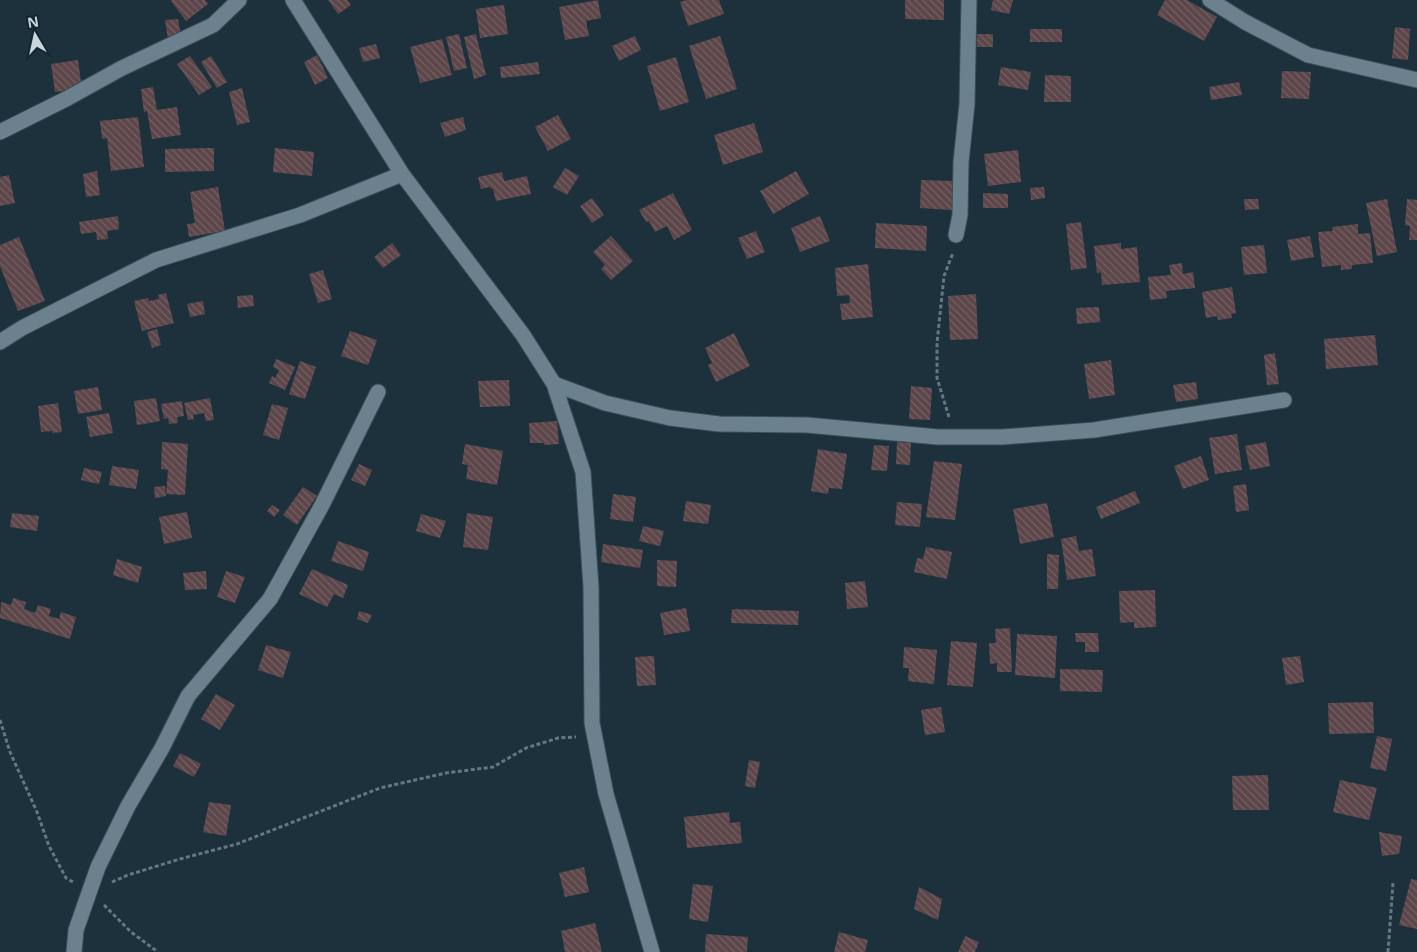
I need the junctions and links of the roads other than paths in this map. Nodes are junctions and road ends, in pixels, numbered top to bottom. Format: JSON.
{"nodes":[{"id":1,"x":239,"y":0,"type":"edge"},
{"id":2,"x":293,"y":0,"type":"edge"},
{"id":3,"x":969,"y":0,"type":"edge"},
{"id":4,"x":1210,"y":0,"type":"edge"},
{"id":5,"x":1417,"y":80,"type":"edge"},
{"id":6,"x":0,"y":132,"type":"edge"},
{"id":7,"x":402,"y":174,"type":"junction"},
{"id":8,"x":956,"y":235,"type":"road end"},
{"id":9,"x":0,"y":342,"type":"edge"},
{"id":10,"x":554,"y":384,"type":"junction"},
{"id":11,"x":378,"y":392,"type":"dead end"},
{"id":12,"x":1284,"y":400,"type":"dead end"},
{"id":13,"x":74,"y":952,"type":"edge"},
{"id":14,"x":652,"y":952,"type":"edge"}],
"edges":[{"from":1,"to":6,"type":"street"},
{"from":2,"to":7,"type":"street"},
{"from":3,"to":8,"type":"street"},
{"from":4,"to":5,"type":"street"},
{"from":7,"to":9,"type":"street"},
{"from":7,"to":10,"type":"street"},
{"from":10,"to":12,"type":"street"},
{"from":10,"to":14,"type":"street"},
{"from":11,"to":13,"type":"street"}]}
